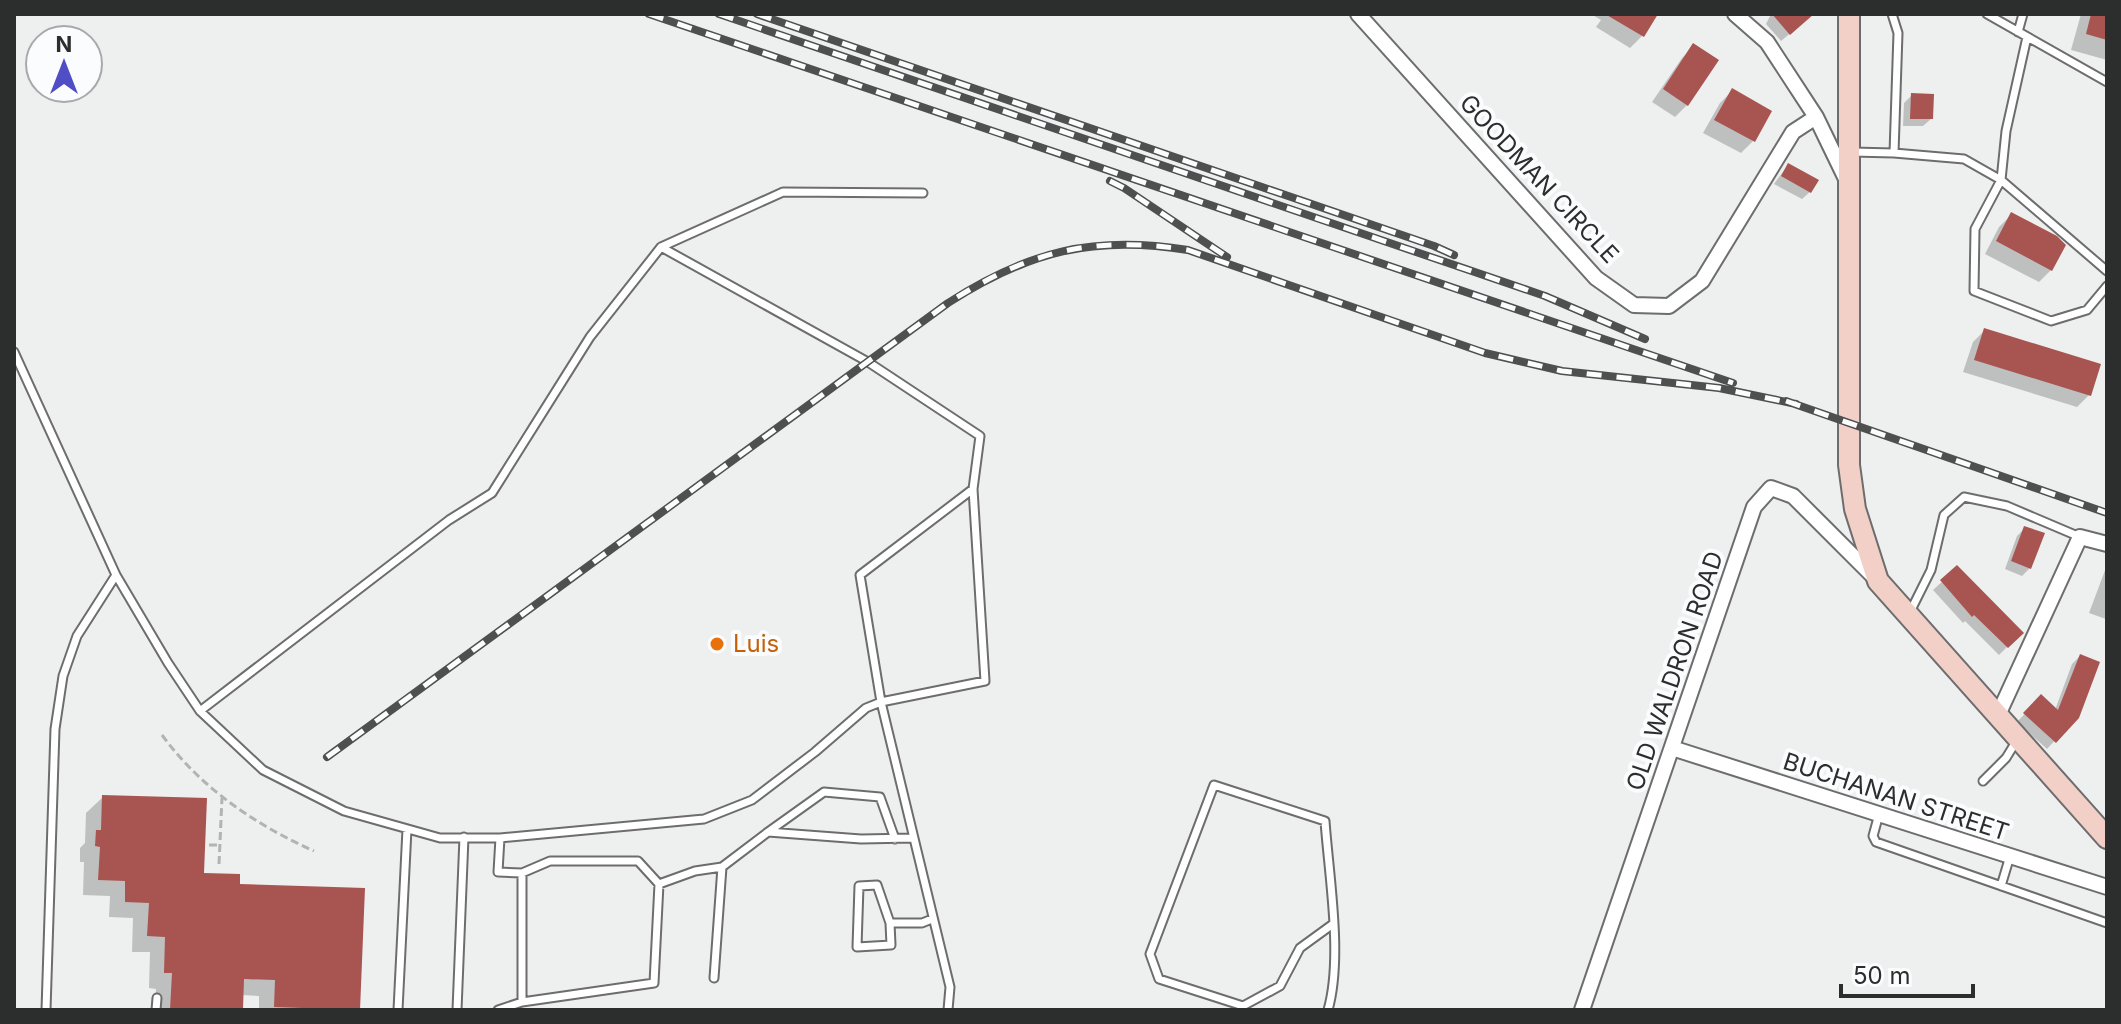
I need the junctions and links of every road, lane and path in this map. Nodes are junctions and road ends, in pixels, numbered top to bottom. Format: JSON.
{"nodes":[{"id":1,"x":1358,"y":14,"type":"edge"},
{"id":2,"x":1849,"y":14,"type":"edge"},
{"id":3,"x":1892,"y":14,"type":"edge"},
{"id":4,"x":1987,"y":14,"type":"edge"},
{"id":5,"x":2023,"y":14,"type":"edge"},
{"id":6,"x":1741,"y":16,"type":"edge"},
{"id":7,"x":2003,"y":18,"type":"edge"},
{"id":8,"x":2018,"y":32,"type":"junction"},
{"id":9,"x":2027,"y":37,"type":"junction"},
{"id":10,"x":2107,"y":82,"type":"edge"},
{"id":11,"x":1816,"y":117,"type":"junction"},
{"id":12,"x":1850,"y":152,"type":"junction"},
{"id":13,"x":1894,"y":153,"type":"junction"},
{"id":14,"x":2001,"y":180,"type":"junction"},
{"id":15,"x":1849,"y":184,"type":"junction"},
{"id":16,"x":923,"y":193,"type":"dead end"},
{"id":17,"x":661,"y":247,"type":"junction"},
{"id":18,"x":2107,"y":271,"type":"edge"},
{"id":19,"x":2107,"y":286,"type":"edge"},
{"id":20,"x":14,"y":352,"type":"edge"},
{"id":21,"x":973,"y":489,"type":"junction"},
{"id":22,"x":2080,"y":537,"type":"junction"},
{"id":23,"x":2107,"y":544,"type":"edge"},
{"id":24,"x":116,"y":575,"type":"junction"},
{"id":25,"x":1878,"y":581,"type":"junction"},
{"id":26,"x":1908,"y":615,"type":"junction"},
{"id":27,"x":881,"y":702,"type":"junction"},
{"id":28,"x":200,"y":711,"type":"junction"},
{"id":29,"x":1998,"y":715,"type":"junction"},
{"id":30,"x":162,"y":735,"type":"dead end"},
{"id":31,"x":2018,"y":738,"type":"junction"},
{"id":32,"x":1672,"y":748,"type":"junction"},
{"id":33,"x":1983,"y":781,"type":"dead end"},
{"id":34,"x":222,"y":798,"type":"junction"},
{"id":35,"x":1879,"y":814,"type":"junction"},
{"id":36,"x":407,"y":829,"type":"junction"},
{"id":37,"x":768,"y":832,"type":"junction"},
{"id":38,"x":464,"y":837,"type":"junction"},
{"id":39,"x":500,"y":838,"type":"junction"},
{"id":40,"x":913,"y":838,"type":"junction"},
{"id":41,"x":2107,"y":838,"type":"edge"},
{"id":42,"x":895,"y":839,"type":"junction"},
{"id":43,"x":209,"y":845,"type":"dead end"},
{"id":44,"x":220,"y":845,"type":"junction"},
{"id":45,"x":314,"y":851,"type":"dead end"},
{"id":46,"x":2010,"y":856,"type":"junction"},
{"id":47,"x":219,"y":864,"type":"dead end"},
{"id":48,"x":722,"y":867,"type":"junction"},
{"id":49,"x":522,"y":873,"type":"junction"},
{"id":50,"x":659,"y":884,"type":"junction"},
{"id":51,"x":2001,"y":886,"type":"junction"},
{"id":52,"x":2107,"y":887,"type":"edge"},
{"id":53,"x":932,"y":919,"type":"junction"},
{"id":54,"x":890,"y":923,"type":"junction"},
{"id":55,"x":2107,"y":923,"type":"edge"},
{"id":56,"x":1333,"y":924,"type":"junction"},
{"id":57,"x":714,"y":978,"type":"dead end"},
{"id":58,"x":157,"y":998,"type":"dead end"},
{"id":59,"x":522,"y":1002,"type":"junction"},
{"id":60,"x":46,"y":1010,"type":"edge"},
{"id":61,"x":156,"y":1010,"type":"edge"},
{"id":62,"x":398,"y":1010,"type":"edge"},
{"id":63,"x":457,"y":1010,"type":"edge"},
{"id":64,"x":498,"y":1010,"type":"edge"},
{"id":65,"x":948,"y":1010,"type":"edge"},
{"id":66,"x":1328,"y":1010,"type":"edge"},
{"id":67,"x":1582,"y":1010,"type":"edge"}],
"edges":[{"from":1,"to":11,"type":"street","name":"GOODMAN CIRCLE"},
{"from":2,"to":12,"type":"main road"},
{"from":3,"to":13,"type":"lane"},
{"from":4,"to":7,"type":"lane"},
{"from":5,"to":8,"type":"lane"},
{"from":6,"to":11,"type":"street"},
{"from":7,"to":8,"type":"lane"},
{"from":8,"to":9,"type":"lane"},
{"from":9,"to":10,"type":"lane"},
{"from":9,"to":14,"type":"lane"},
{"from":11,"to":15,"type":"street"},
{"from":12,"to":13,"type":"lane"},
{"from":12,"to":15,"type":"main road"},
{"from":13,"to":14,"type":"lane"},
{"from":14,"to":18,"type":"lane"},
{"from":14,"to":19,"type":"lane"},
{"from":15,"to":25,"type":"main road"},
{"from":16,"to":17,"type":"lane"},
{"from":17,"to":21,"type":"lane"},
{"from":17,"to":28,"type":"lane"},
{"from":20,"to":24,"type":"lane"},
{"from":21,"to":27,"type":"lane"},
{"from":21,"to":27,"type":"lane"},
{"from":22,"to":23,"type":"street"},
{"from":22,"to":26,"type":"lane"},
{"from":22,"to":29,"type":"street"},
{"from":24,"to":28,"type":"lane"},
{"from":24,"to":60,"type":"lane"},
{"from":25,"to":26,"type":"main road"},
{"from":25,"to":32,"type":"street","name":"OLD WALDRON ROAD"},
{"from":26,"to":29,"type":"main road"},
{"from":27,"to":39,"type":"lane"},
{"from":27,"to":40,"type":"lane"},
{"from":28,"to":36,"type":"lane"},
{"from":29,"to":31,"type":"main road"},
{"from":30,"to":34,"type":"path"},
{"from":31,"to":33,"type":"lane"},
{"from":31,"to":41,"type":"main road"},
{"from":32,"to":35,"type":"street","name":"BUCHANAN STREET"},
{"from":32,"to":67,"type":"street","name":"OLD WALDRON ROAD"},
{"from":34,"to":44,"type":"path"},
{"from":34,"to":45,"type":"path"},
{"from":35,"to":46,"type":"street","name":"BUCHANAN STREET"},
{"from":35,"to":51,"type":"lane"},
{"from":36,"to":38,"type":"lane"},
{"from":36,"to":62,"type":"lane"},
{"from":37,"to":42,"type":"lane"},
{"from":37,"to":42,"type":"lane"},
{"from":37,"to":48,"type":"lane"},
{"from":38,"to":39,"type":"lane"},
{"from":38,"to":63,"type":"lane"},
{"from":39,"to":49,"type":"lane"},
{"from":40,"to":42,"type":"lane"},
{"from":40,"to":53,"type":"lane"},
{"from":43,"to":44,"type":"path"},
{"from":44,"to":47,"type":"path"},
{"from":46,"to":51,"type":"lane"},
{"from":46,"to":52,"type":"street","name":"BUCHANAN STREET"},
{"from":48,"to":50,"type":"lane"},
{"from":48,"to":57,"type":"lane"},
{"from":49,"to":50,"type":"lane"},
{"from":49,"to":59,"type":"lane"},
{"from":50,"to":59,"type":"lane"},
{"from":51,"to":55,"type":"lane"},
{"from":53,"to":54,"type":"lane"},
{"from":53,"to":65,"type":"lane"},
{"from":54,"to":54,"type":"lane"},
{"from":56,"to":56,"type":"lane"},
{"from":56,"to":66,"type":"lane"},
{"from":58,"to":61,"type":"lane"},
{"from":59,"to":64,"type":"lane"}]}
